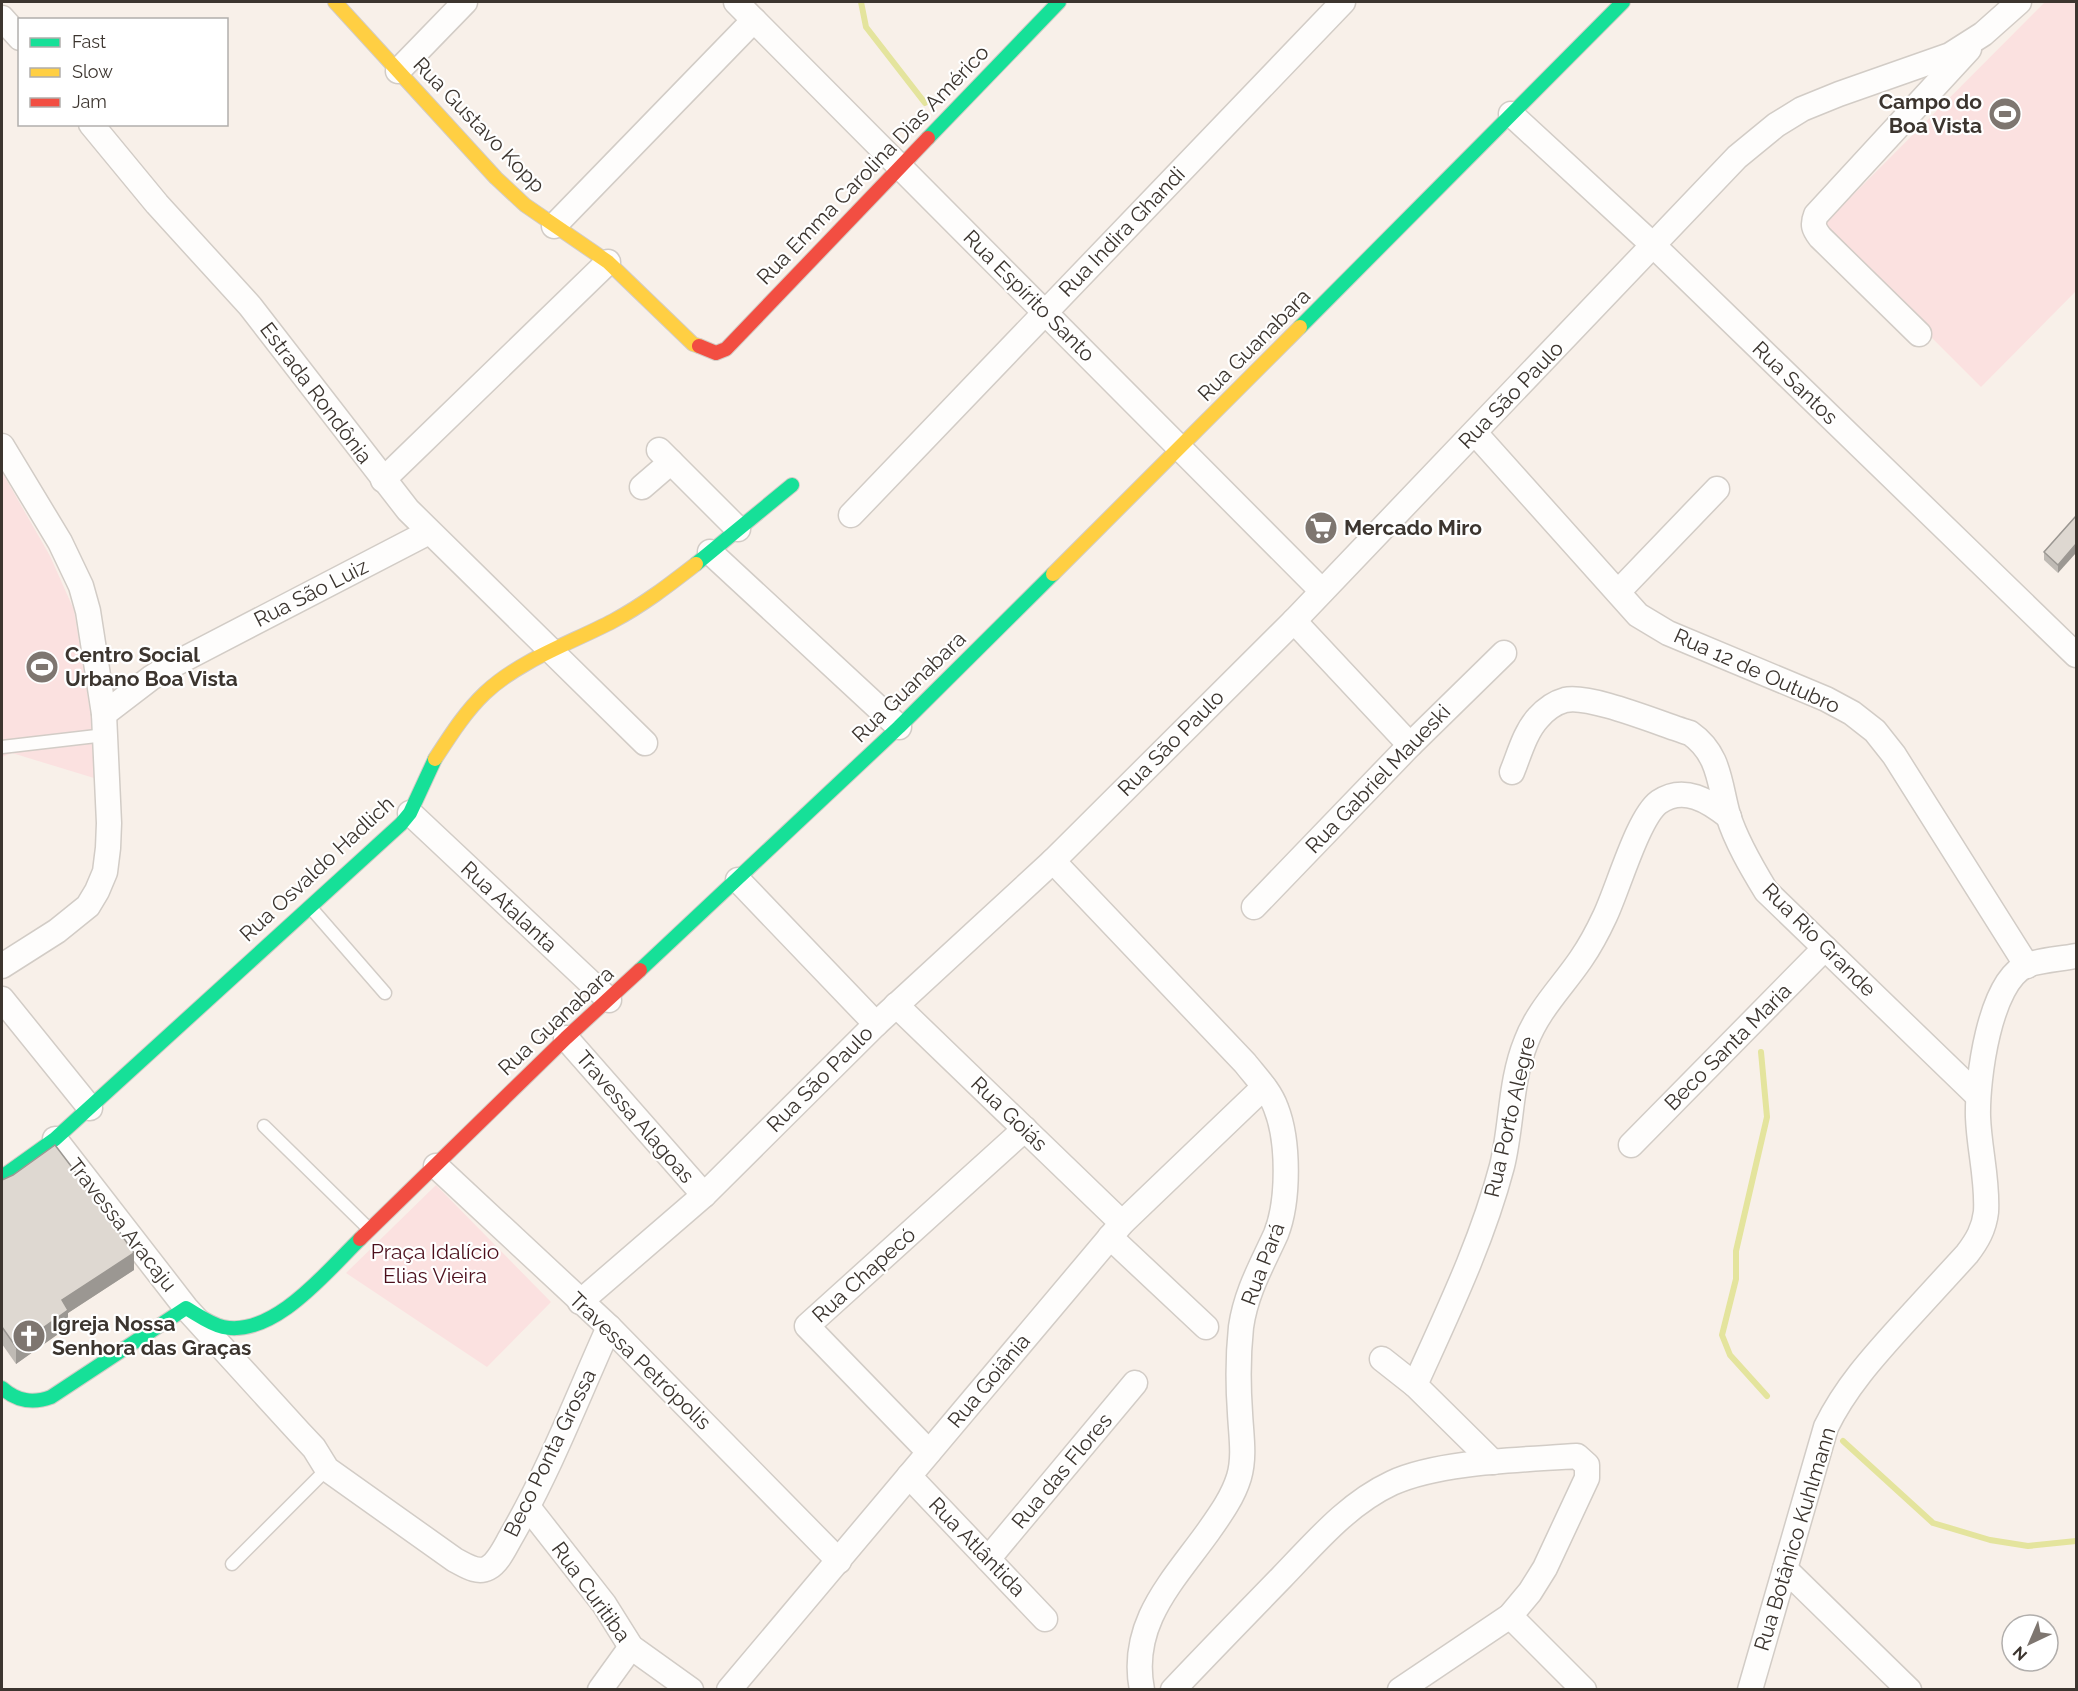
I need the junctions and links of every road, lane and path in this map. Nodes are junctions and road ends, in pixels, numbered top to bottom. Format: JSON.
{"nodes":[{"id":1,"x":335,"y":2,"type":"edge"},
{"id":2,"x":465,"y":2,"type":"edge"},
{"id":3,"x":736,"y":2,"type":"edge"},
{"id":4,"x":1059,"y":2,"type":"edge"},
{"id":5,"x":1343,"y":2,"type":"edge"},
{"id":6,"x":1623,"y":2,"type":"edge"},
{"id":7,"x":2019,"y":2,"type":"edge"},
{"id":8,"x":2,"y":18,"type":"edge"},
{"id":9,"x":754,"y":20,"type":"junction"},
{"id":10,"x":1983,"y":34,"type":"junction"},
{"id":11,"x":18,"y":36,"type":"edge"},
{"id":12,"x":398,"y":71,"type":"junction"},
{"id":13,"x":1511,"y":114,"type":"junction"},
{"id":14,"x":93,"y":126,"type":"edge"},
{"id":15,"x":900,"y":167,"type":"junction"},
{"id":16,"x":554,"y":226,"type":"junction"},
{"id":17,"x":1653,"y":245,"type":"junction"},
{"id":18,"x":608,"y":262,"type":"junction"},
{"id":19,"x":1045,"y":312,"type":"junction"},
{"id":20,"x":1919,"y":334,"type":"dead end"},
{"id":21,"x":716,"y":353,"type":"joint"},
{"id":22,"x":1475,"y":433,"type":"junction"},
{"id":23,"x":2,"y":446,"type":"edge"},
{"id":24,"x":1180,"y":448,"type":"junction"},
{"id":25,"x":383,"y":480,"type":"junction"},
{"id":26,"x":792,"y":485,"type":"dead end"},
{"id":27,"x":642,"y":487,"type":"dead end"},
{"id":28,"x":1718,"y":489,"type":"dead end"},
{"id":29,"x":851,"y":515,"type":"dead end"},
{"id":30,"x":738,"y":529,"type":"junction"},
{"id":31,"x":429,"y":532,"type":"junction"},
{"id":32,"x":710,"y":552,"type":"junction"},
{"id":33,"x":1322,"y":591,"type":"junction"},
{"id":34,"x":1618,"y":592,"type":"junction"},
{"id":35,"x":1294,"y":621,"type":"junction"},
{"id":36,"x":550,"y":652,"type":"junction"},
{"id":37,"x":1504,"y":653,"type":"dead end"},
{"id":38,"x":2076,"y":654,"type":"edge"},
{"id":39,"x":105,"y":724,"type":"junction"},
{"id":40,"x":899,"y":727,"type":"junction"},
{"id":41,"x":645,"y":743,"type":"dead end"},
{"id":42,"x":1410,"y":745,"type":"junction"},
{"id":43,"x":2,"y":747,"type":"edge"},
{"id":44,"x":1512,"y":772,"type":"dead end"},
{"id":45,"x":410,"y":813,"type":"junction"},
{"id":46,"x":1729,"y":817,"type":"junction"},
{"id":47,"x":1053,"y":861,"type":"junction"},
{"id":48,"x":738,"y":880,"type":"junction"},
{"id":49,"x":310,"y":907,"type":"junction"},
{"id":50,"x":1254,"y":907,"type":"dead end"},
{"id":51,"x":1825,"y":948,"type":"junction"},
{"id":52,"x":2076,"y":956,"type":"edge"},
{"id":53,"x":2,"y":966,"type":"edge"},
{"id":54,"x":2027,"y":966,"type":"junction"},
{"id":55,"x":385,"y":993,"type":"dead end"},
{"id":56,"x":2,"y":999,"type":"edge"},
{"id":57,"x":609,"y":1000,"type":"junction"},
{"id":58,"x":896,"y":1005,"type":"junction"},
{"id":59,"x":876,"y":1024,"type":"junction"},
{"id":60,"x":566,"y":1038,"type":"junction"},
{"id":61,"x":1264,"y":1087,"type":"junction"},
{"id":62,"x":1978,"y":1095,"type":"junction"},
{"id":63,"x":90,"y":1108,"type":"junction"},
{"id":64,"x":264,"y":1126,"type":"dead end"},
{"id":65,"x":1025,"y":1129,"type":"junction"},
{"id":66,"x":55,"y":1139,"type":"junction"},
{"id":67,"x":1630,"y":1145,"type":"dead end"},
{"id":68,"x":436,"y":1166,"type":"junction"},
{"id":69,"x":2,"y":1177,"type":"edge"},
{"id":70,"x":704,"y":1195,"type":"junction"},
{"id":71,"x":1116,"y":1230,"type":"junction"},
{"id":72,"x":371,"y":1231,"type":"junction"},
{"id":73,"x":580,"y":1302,"type":"junction"},
{"id":74,"x":186,"y":1308,"type":"junction"},
{"id":75,"x":609,"y":1327,"type":"junction"},
{"id":76,"x":1206,"y":1327,"type":"dead end"},
{"id":77,"x":1382,"y":1359,"type":"dead end"},
{"id":78,"x":1135,"y":1383,"type":"dead end"},
{"id":79,"x":1415,"y":1385,"type":"junction"},
{"id":80,"x":2,"y":1388,"type":"edge"},
{"id":81,"x":929,"y":1452,"type":"junction"},
{"id":82,"x":1493,"y":1462,"type":"junction"},
{"id":83,"x":327,"y":1469,"type":"junction"},
{"id":84,"x":909,"y":1476,"type":"junction"},
{"id":85,"x":528,"y":1508,"type":"junction"},
{"id":86,"x":988,"y":1559,"type":"junction"},
{"id":87,"x":839,"y":1561,"type":"junction"},
{"id":88,"x":232,"y":1564,"type":"dead end"},
{"id":89,"x":1785,"y":1569,"type":"junction"},
{"id":90,"x":482,"y":1571,"type":"joint"},
{"id":91,"x":1510,"y":1616,"type":"junction"},
{"id":92,"x":1045,"y":1618,"type":"dead end"},
{"id":93,"x":631,"y":1647,"type":"junction"},
{"id":94,"x":600,"y":1689,"type":"edge"},
{"id":95,"x":691,"y":1689,"type":"edge"},
{"id":96,"x":729,"y":1689,"type":"edge"},
{"id":97,"x":1142,"y":1689,"type":"edge"},
{"id":98,"x":1173,"y":1689,"type":"edge"},
{"id":99,"x":1400,"y":1689,"type":"edge"},
{"id":100,"x":1584,"y":1689,"type":"edge"},
{"id":101,"x":1750,"y":1689,"type":"edge"},
{"id":102,"x":1909,"y":1689,"type":"edge"}],
"edges":[{"from":1,"to":12,"type":"street","name":"Rua Gustavo Kopp"},
{"from":2,"to":12,"type":"street"},
{"from":3,"to":9,"type":"street","name":"Rua Espírito Santo"},
{"from":4,"to":15,"type":"street","name":"Rua Emma Carolina Dias Américo"},
{"from":5,"to":19,"type":"street","name":"Rua Indira Ghandi"},
{"from":6,"to":13,"type":"street","name":"Rua Guanabara"},
{"from":7,"to":10,"type":"street"},
{"from":8,"to":11,"type":"street"},
{"from":9,"to":15,"type":"street","name":"Rua Espírito Santo"},
{"from":9,"to":16,"type":"street"},
{"from":10,"to":17,"type":"street","name":"Rua São Paulo"},
{"from":10,"to":20,"type":"street"},
{"from":12,"to":16,"type":"street","name":"Rua Gustavo Kopp"},
{"from":13,"to":17,"type":"street","name":"Rua Santos"},
{"from":13,"to":24,"type":"street","name":"Rua Guanabara"},
{"from":14,"to":25,"type":"street","name":"Estrada Rondônia"},
{"from":15,"to":19,"type":"street","name":"Rua Espírito Santo"},
{"from":15,"to":21,"type":"street","name":"Rua Emma Carolina Dias Américo"},
{"from":16,"to":18,"type":"street","name":"Rua Gustavo Kopp"},
{"from":17,"to":22,"type":"street","name":"Rua São Paulo"},
{"from":17,"to":38,"type":"street","name":"Rua Santos"},
{"from":18,"to":21,"type":"street","name":"Rua Gustavo Kopp"},
{"from":18,"to":25,"type":"street"},
{"from":19,"to":24,"type":"street","name":"Rua Espírito Santo"},
{"from":19,"to":29,"type":"street","name":"Rua Indira Ghandi"},
{"from":22,"to":33,"type":"street","name":"Rua São Paulo"},
{"from":22,"to":34,"type":"street","name":"Rua 12 de Outubro"},
{"from":23,"to":39,"type":"street"},
{"from":24,"to":33,"type":"street","name":"Rua Espírito Santo"},
{"from":24,"to":40,"type":"street","name":"Rua Guanabara"},
{"from":25,"to":31,"type":"street","name":"Estrada Rondônia"},
{"from":26,"to":30,"type":"street","name":"Rua Osvaldo Hadlich"},
{"from":27,"to":30,"type":"street"},
{"from":28,"to":34,"type":"street"},
{"from":30,"to":32,"type":"street","name":"Rua Osvaldo Hadlich"},
{"from":31,"to":36,"type":"street","name":"Estrada Rondônia"},
{"from":31,"to":39,"type":"street","name":"Rua São Luiz"},
{"from":32,"to":36,"type":"street","name":"Rua Osvaldo Hadlich"},
{"from":32,"to":40,"type":"street"},
{"from":33,"to":35,"type":"street","name":"Rua São Paulo"},
{"from":34,"to":54,"type":"street","name":"Rua 12 de Outubro"},
{"from":35,"to":42,"type":"street"},
{"from":35,"to":47,"type":"street","name":"Rua São Paulo"},
{"from":36,"to":41,"type":"street","name":"Estrada Rondônia"},
{"from":36,"to":45,"type":"street","name":"Rua Osvaldo Hadlich"},
{"from":37,"to":42,"type":"street","name":"Rua Gabriel Maueski"},
{"from":39,"to":43,"type":"lane"},
{"from":39,"to":53,"type":"street"},
{"from":40,"to":48,"type":"street","name":"Rua Guanabara"},
{"from":42,"to":50,"type":"street","name":"Rua Gabriel Maueski"},
{"from":44,"to":46,"type":"street","name":"Rua Rio Grande"},
{"from":45,"to":49,"type":"street","name":"Rua Osvaldo Hadlich"},
{"from":45,"to":57,"type":"street","name":"Rua Atalanta"},
{"from":46,"to":51,"type":"street","name":"Rua Rio Grande"},
{"from":46,"to":79,"type":"street","name":"Rua Porto Alegre"},
{"from":47,"to":58,"type":"street","name":"Rua São Paulo"},
{"from":47,"to":61,"type":"street","name":"Rua Pará"},
{"from":48,"to":57,"type":"street","name":"Rua Guanabara"},
{"from":48,"to":59,"type":"street"},
{"from":49,"to":55,"type":"lane"},
{"from":49,"to":63,"type":"street","name":"Rua Osvaldo Hadlich"},
{"from":51,"to":62,"type":"street","name":"Rua Rio Grande"},
{"from":51,"to":67,"type":"street","name":"Beco Santa Maria"},
{"from":52,"to":54,"type":"street"},
{"from":54,"to":62,"type":"street","name":"Rua Botânico Kuhlmann"},
{"from":56,"to":63,"type":"street"},
{"from":57,"to":60,"type":"street","name":"Rua Guanabara"},
{"from":58,"to":59,"type":"street","name":"Rua São Paulo"},
{"from":58,"to":65,"type":"street","name":"Rua Goiás"},
{"from":59,"to":70,"type":"street","name":"Rua São Paulo"},
{"from":60,"to":68,"type":"street","name":"Rua Guanabara"},
{"from":60,"to":70,"type":"street","name":"Travessa Alagoas"},
{"from":61,"to":71,"type":"street","name":"Rua Goiânia"},
{"from":61,"to":97,"type":"street","name":"Rua Pará"},
{"from":62,"to":89,"type":"street","name":"Rua Botânico Kuhlmann"},
{"from":63,"to":66,"type":"street","name":"Rua Osvaldo Hadlich"},
{"from":64,"to":72,"type":"lane"},
{"from":65,"to":71,"type":"street","name":"Rua Goiás"},
{"from":65,"to":81,"type":"street","name":"Rua Chapecó"},
{"from":66,"to":69,"type":"street","name":"Rua Osvaldo Hadlich"},
{"from":66,"to":74,"type":"street","name":"Travessa Aracaju"},
{"from":68,"to":72,"type":"street","name":"Rua Guanabara"},
{"from":68,"to":73,"type":"street","name":"Travessa Petrópolis"},
{"from":70,"to":73,"type":"street","name":"Rua São Paulo"},
{"from":71,"to":76,"type":"street","name":"Rua Goiás"},
{"from":71,"to":81,"type":"street","name":"Rua Goiânia"},
{"from":72,"to":74,"type":"street","name":"Rua Guanabara"},
{"from":73,"to":75,"type":"street","name":"Travessa Petrópolis"},
{"from":74,"to":80,"type":"street"},
{"from":74,"to":83,"type":"street","name":"Travessa Aracaju"},
{"from":75,"to":85,"type":"street","name":"Beco Ponta Grossa"},
{"from":75,"to":87,"type":"street","name":"Travessa Petrópolis"},
{"from":77,"to":79,"type":"street"},
{"from":78,"to":86,"type":"street","name":"Rua das Flores"},
{"from":79,"to":82,"type":"street"},
{"from":81,"to":84,"type":"street","name":"Rua Goiânia"},
{"from":82,"to":91,"type":"street"},
{"from":82,"to":98,"type":"street"},
{"from":83,"to":88,"type":"lane"},
{"from":83,"to":90,"type":"street","name":"Travessa Aracaju"},
{"from":84,"to":86,"type":"street","name":"Rua Atlântida"},
{"from":84,"to":87,"type":"street","name":"Rua Goiânia"},
{"from":85,"to":90,"type":"street","name":"Beco Ponta Grossa"},
{"from":85,"to":93,"type":"street","name":"Rua Curitiba"},
{"from":86,"to":92,"type":"street","name":"Rua Atlântida"},
{"from":87,"to":96,"type":"street","name":"Rua Goiânia"},
{"from":89,"to":101,"type":"street","name":"Rua Botânico Kuhlmann"},
{"from":89,"to":102,"type":"street"},
{"from":91,"to":99,"type":"street"},
{"from":91,"to":100,"type":"street"},
{"from":93,"to":94,"type":"street"},
{"from":93,"to":95,"type":"street","name":"Rua Curitiba"}]}
